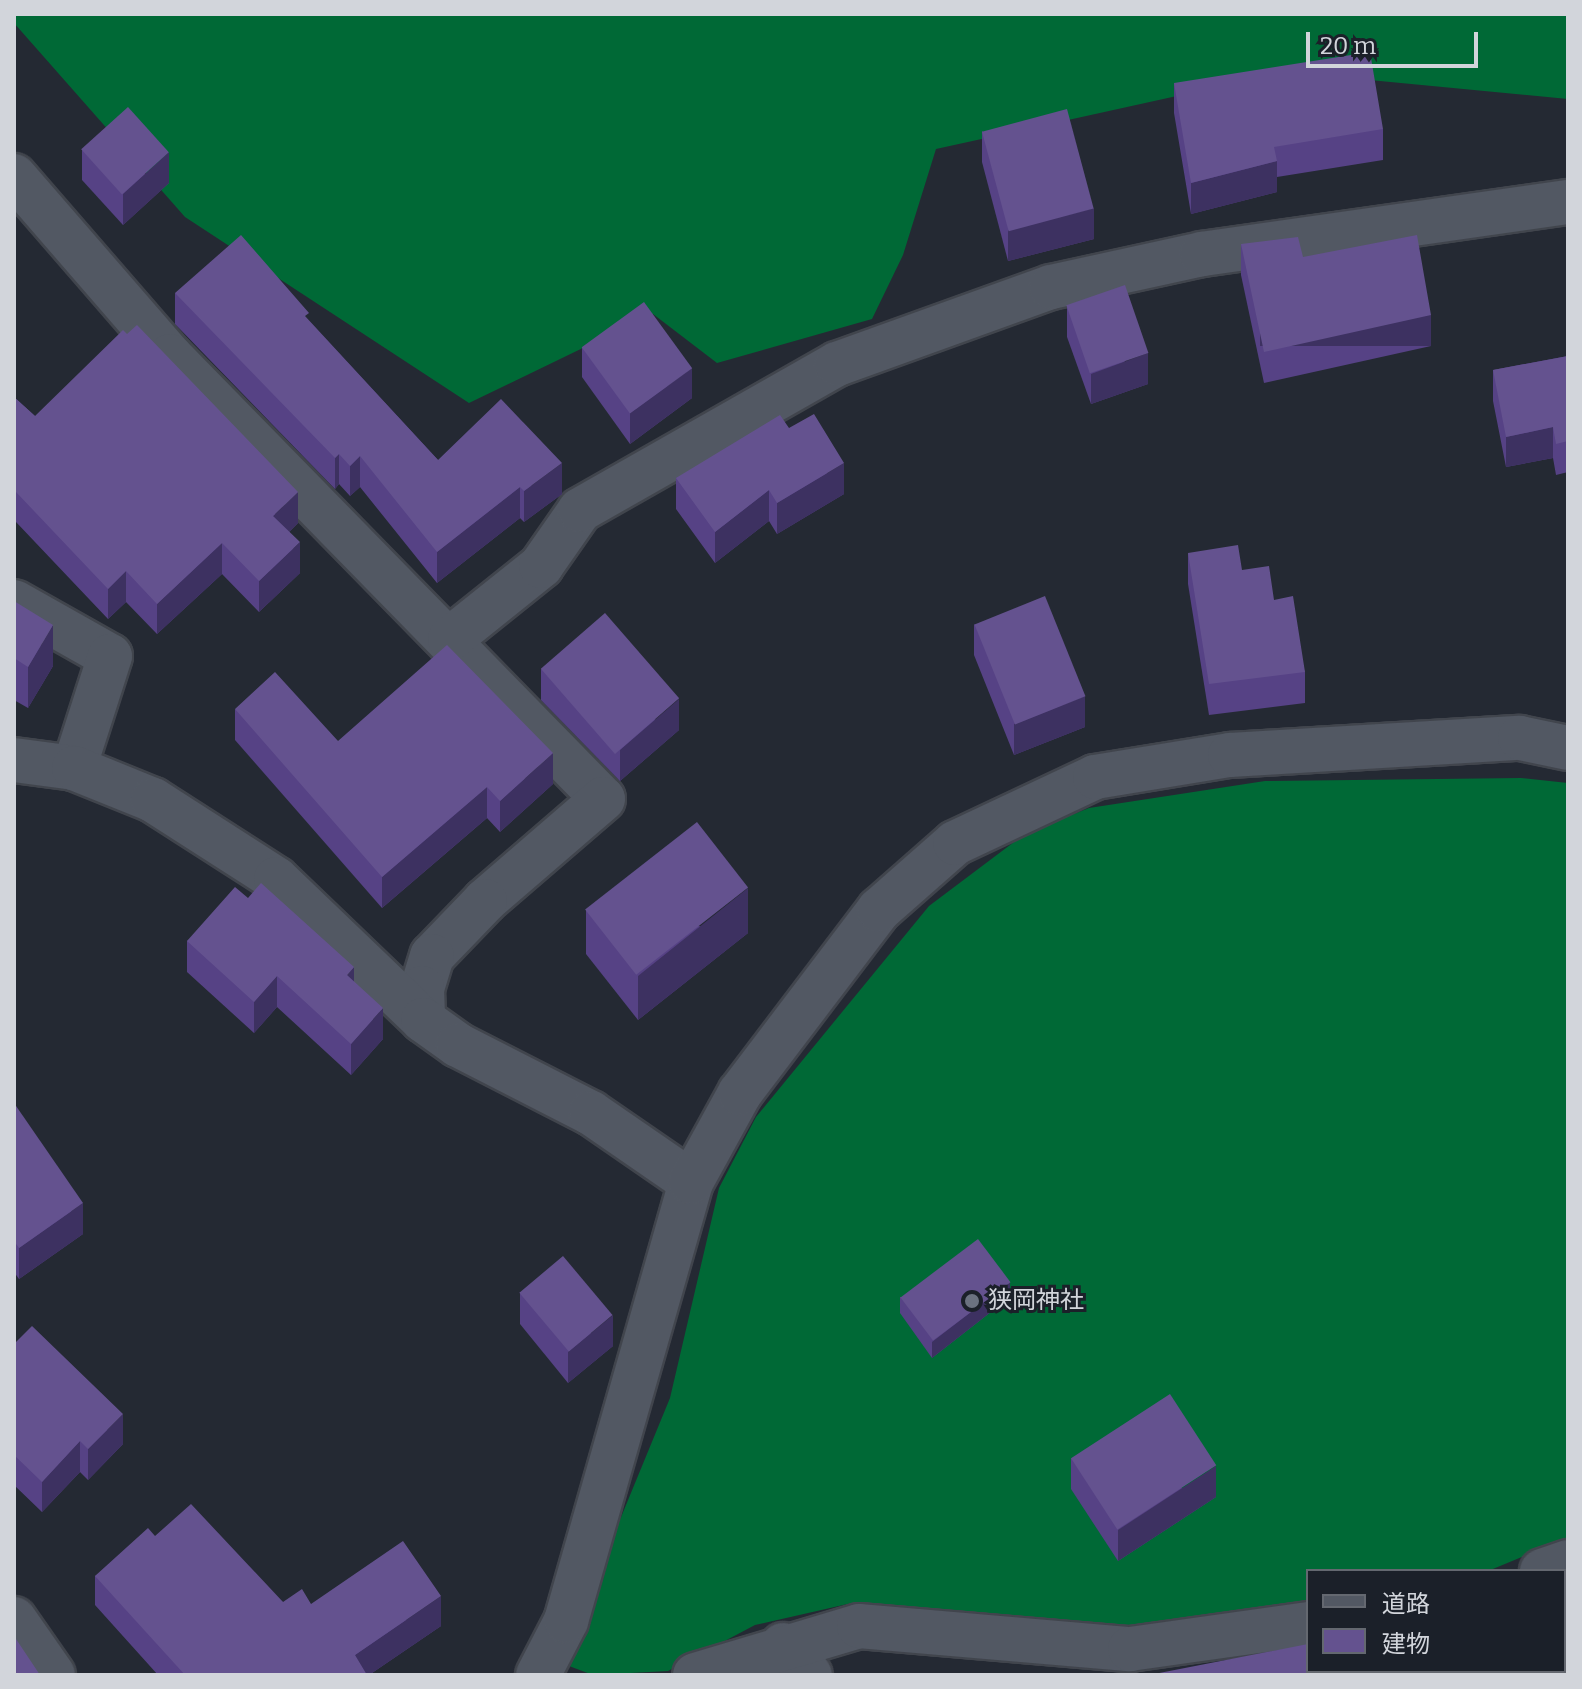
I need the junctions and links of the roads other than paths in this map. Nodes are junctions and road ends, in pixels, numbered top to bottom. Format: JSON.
{"nodes":[{"id":1,"x":14,"y":176,"type":"edge"},
{"id":2,"x":1568,"y":202,"type":"edge"},
{"id":3,"x":14,"y":602,"type":"edge"},
{"id":4,"x":450,"y":639,"type":"junction"},
{"id":5,"x":1568,"y":748,"type":"edge"},
{"id":6,"x":14,"y":760,"type":"edge"},
{"id":7,"x":74,"y":768,"type":"junction"},
{"id":8,"x":423,"y":1020,"type":"junction"},
{"id":9,"x":691,"y":1182,"type":"junction"},
{"id":10,"x":1568,"y":1562,"type":"edge"},
{"id":11,"x":1548,"y":1569,"type":"edge"},
{"id":12,"x":14,"y":1619,"type":"edge"},
{"id":13,"x":1306,"y":1624,"type":"edge"},
{"id":14,"x":796,"y":1660,"type":"edge"},
{"id":15,"x":53,"y":1675,"type":"edge"},
{"id":16,"x":538,"y":1675,"type":"edge"},
{"id":17,"x":695,"y":1675,"type":"edge"}],
"edges":[{"from":1,"to":4,"type":"street"},
{"from":2,"to":4,"type":"street"},
{"from":3,"to":7,"type":"street"},
{"from":4,"to":8,"type":"street"},
{"from":5,"to":9,"type":"street"},
{"from":6,"to":7,"type":"street"},
{"from":7,"to":8,"type":"street"},
{"from":8,"to":9,"type":"street"},
{"from":9,"to":16,"type":"street"},
{"from":10,"to":11,"type":"street"},
{"from":12,"to":15,"type":"street"},
{"from":13,"to":14,"type":"street"},
{"from":14,"to":17,"type":"street"}]}
